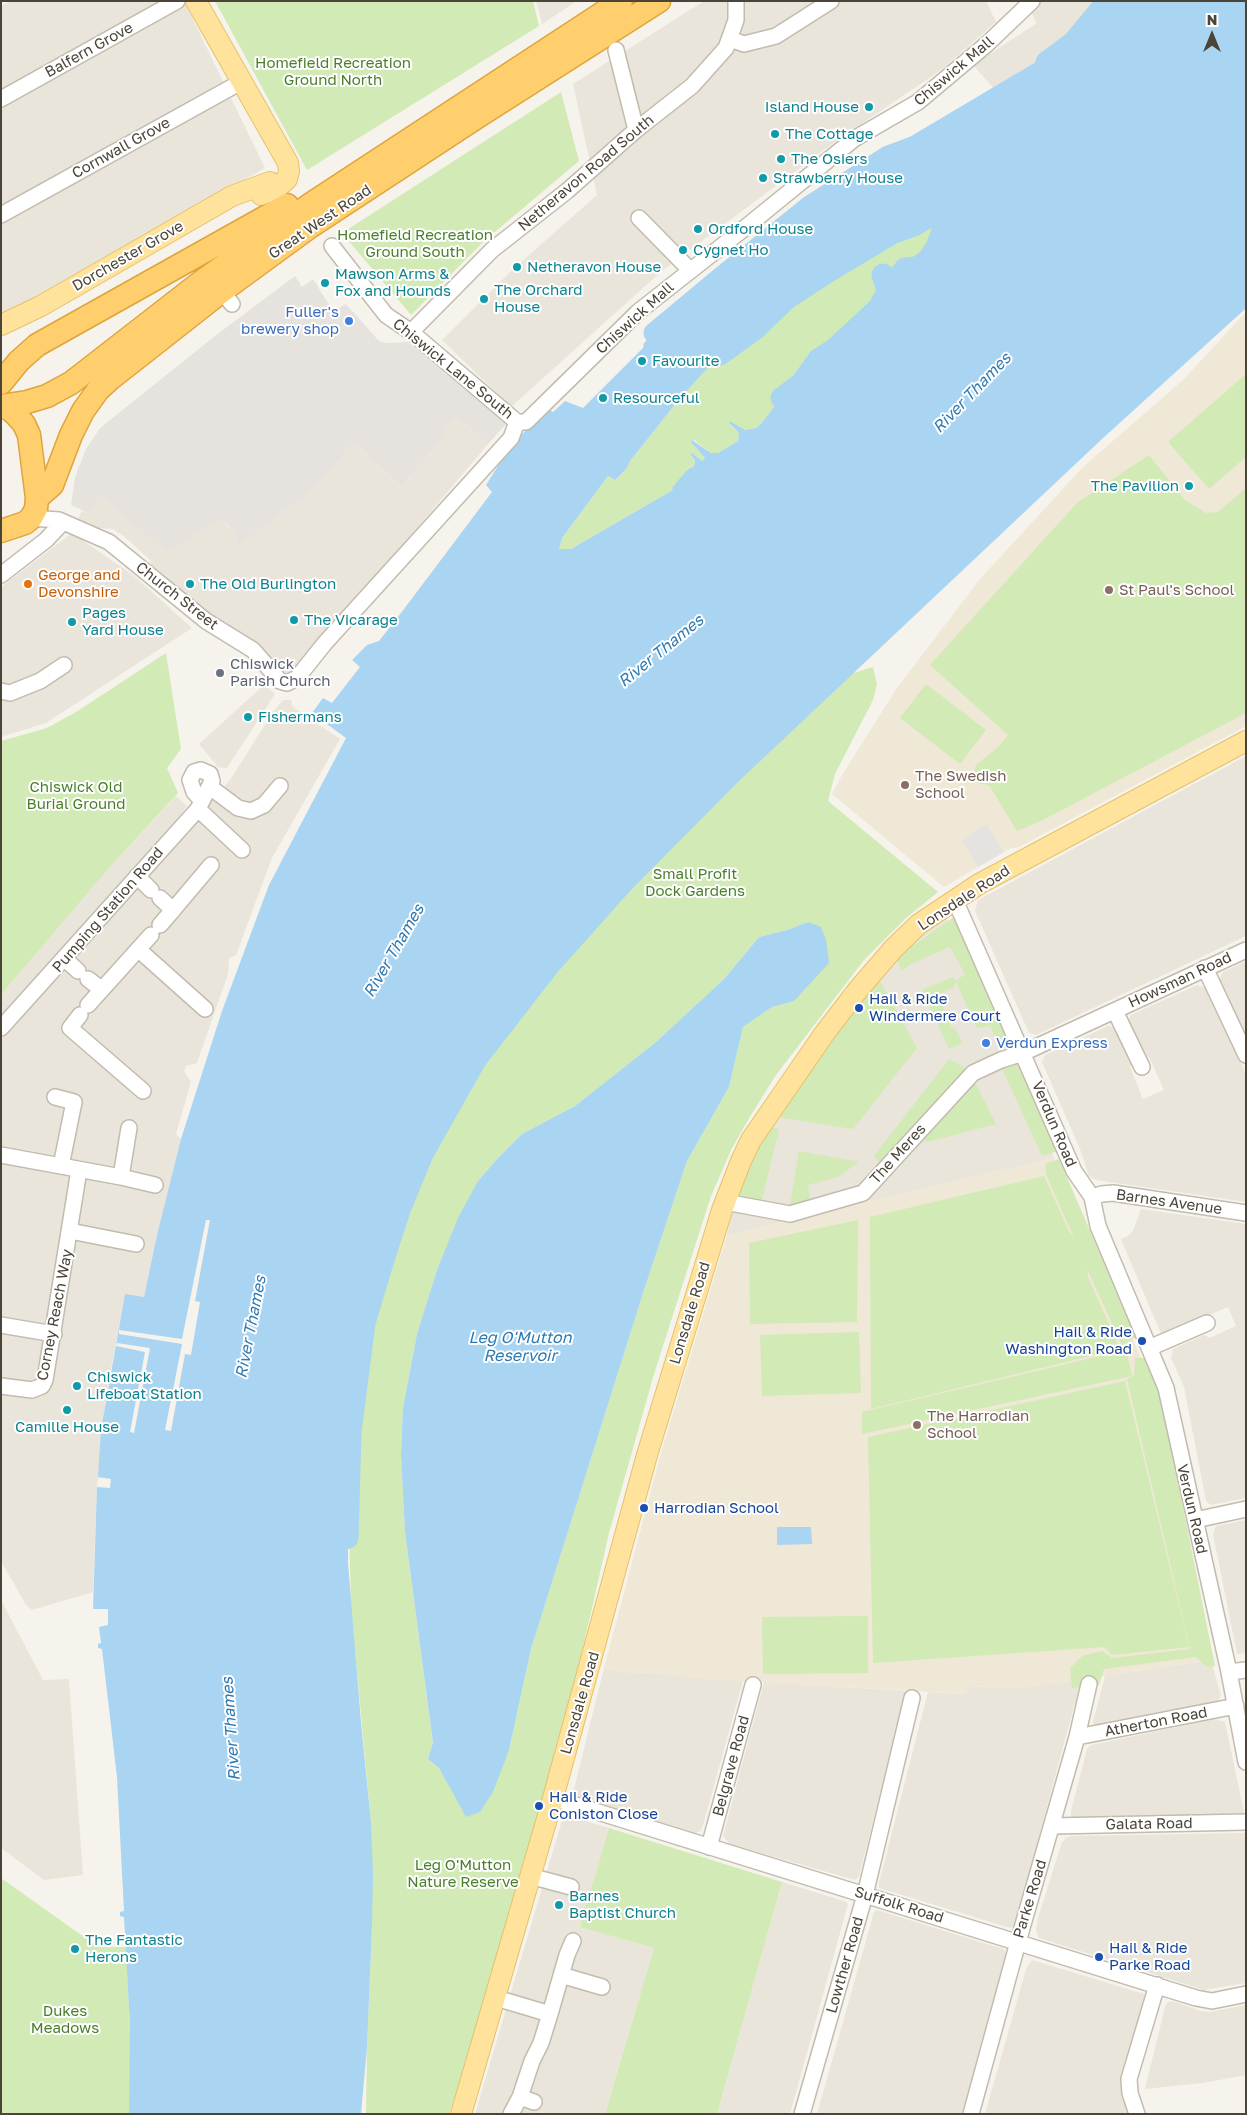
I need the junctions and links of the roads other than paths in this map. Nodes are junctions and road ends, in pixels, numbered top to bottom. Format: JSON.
{"nodes":[{"id":1,"x":177,"y":1,"type":"edge"},
{"id":2,"x":196,"y":1,"type":"edge"},
{"id":3,"x":621,"y":1,"type":"edge"},
{"id":4,"x":659,"y":1,"type":"edge"},
{"id":5,"x":736,"y":1,"type":"edge"},
{"id":6,"x":830,"y":1,"type":"edge"},
{"id":7,"x":1023,"y":5,"type":"edge"},
{"id":8,"x":730,"y":39,"type":"junction"},
{"id":9,"x":552,"y":46,"type":"junction"},
{"id":10,"x":616,"y":50,"type":"dead end"},
{"id":11,"x":241,"y":82,"type":"junction"},
{"id":12,"x":1,"y":99,"type":"edge"},
{"id":13,"x":636,"y":130,"type":"junction"},
{"id":14,"x":267,"y":188,"type":"junction"},
{"id":15,"x":1,"y":215,"type":"edge"},
{"id":16,"x":639,"y":218,"type":"dead end"},
{"id":17,"x":231,"y":236,"type":"junction"},
{"id":18,"x":332,"y":246,"type":"dead end"},
{"id":19,"x":690,"y":270,"type":"junction"},
{"id":20,"x":41,"y":306,"type":"junction"},
{"id":21,"x":1,"y":325,"type":"edge"},
{"id":22,"x":411,"y":332,"type":"junction"},
{"id":23,"x":1,"y":338,"type":"edge"},
{"id":24,"x":1,"y":383,"type":"edge"},
{"id":25,"x":1,"y":406,"type":"edge"},
{"id":26,"x":517,"y":422,"type":"junction"},
{"id":27,"x":35,"y":505,"type":"junction"},
{"id":28,"x":61,"y":521,"type":"junction"},
{"id":29,"x":4,"y":535,"type":"edge"},
{"id":30,"x":1,"y":575,"type":"edge"},
{"id":31,"x":64,"y":665,"type":"dead end"},
{"id":32,"x":1,"y":691,"type":"edge"},
{"id":33,"x":1246,"y":741,"type":"edge"},
{"id":34,"x":280,"y":786,"type":"dead end"},
{"id":35,"x":210,"y":787,"type":"junction"},
{"id":36,"x":200,"y":805,"type":"junction"},
{"id":37,"x":242,"y":850,"type":"dead end"},
{"id":38,"x":211,"y":865,"type":"dead end"},
{"id":39,"x":137,"y":876,"type":"junction"},
{"id":40,"x":955,"y":900,"type":"junction"},
{"id":41,"x":173,"y":910,"type":"junction"},
{"id":42,"x":139,"y":950,"type":"junction"},
{"id":43,"x":1246,"y":950,"type":"edge"},
{"id":44,"x":65,"y":959,"type":"junction"},
{"id":45,"x":1205,"y":968,"type":"junction"},
{"id":46,"x":101,"y":989,"type":"junction"},
{"id":47,"x":206,"y":1009,"type":"dead end"},
{"id":48,"x":1115,"y":1011,"type":"junction"},
{"id":49,"x":1,"y":1028,"type":"edge"},
{"id":50,"x":1023,"y":1053,"type":"junction"},
{"id":51,"x":1246,"y":1055,"type":"edge"},
{"id":52,"x":1142,"y":1067,"type":"dead end"},
{"id":53,"x":143,"y":1091,"type":"dead end"},
{"id":54,"x":55,"y":1097,"type":"dead end"},
{"id":55,"x":130,"y":1128,"type":"dead end"},
{"id":56,"x":1,"y":1155,"type":"edge"},
{"id":57,"x":62,"y":1166,"type":"junction"},
{"id":58,"x":79,"y":1170,"type":"junction"},
{"id":59,"x":122,"y":1177,"type":"junction"},
{"id":60,"x":155,"y":1185,"type":"dead end"},
{"id":61,"x":1092,"y":1197,"type":"junction"},
{"id":62,"x":725,"y":1202,"type":"junction"},
{"id":63,"x":1246,"y":1213,"type":"edge"},
{"id":64,"x":70,"y":1231,"type":"junction"},
{"id":65,"x":136,"y":1244,"type":"dead end"},
{"id":66,"x":1207,"y":1323,"type":"dead end"},
{"id":67,"x":1,"y":1325,"type":"edge"},
{"id":68,"x":54,"y":1334,"type":"junction"},
{"id":69,"x":1149,"y":1348,"type":"junction"},
{"id":70,"x":1,"y":1386,"type":"edge"},
{"id":71,"x":1246,"y":1509,"type":"edge"},
{"id":72,"x":1196,"y":1520,"type":"junction"},
{"id":73,"x":1246,"y":1670,"type":"edge"},
{"id":74,"x":1229,"y":1672,"type":"junction"},
{"id":75,"x":1089,"y":1684,"type":"dead end"},
{"id":76,"x":753,"y":1685,"type":"dead end"},
{"id":77,"x":912,"y":1698,"type":"dead end"},
{"id":78,"x":1236,"y":1706,"type":"junction"},
{"id":79,"x":1077,"y":1737,"type":"junction"},
{"id":80,"x":1246,"y":1762,"type":"edge"},
{"id":81,"x":553,"y":1798,"type":"junction"},
{"id":82,"x":1246,"y":1822,"type":"edge"},
{"id":83,"x":1052,"y":1826,"type":"junction"},
{"id":84,"x":709,"y":1847,"type":"junction"},
{"id":85,"x":530,"y":1876,"type":"junction"},
{"id":86,"x":571,"y":1887,"type":"dead end"},
{"id":87,"x":865,"y":1895,"type":"junction"},
{"id":88,"x":573,"y":1941,"type":"dead end"},
{"id":89,"x":1018,"y":1942,"type":"junction"},
{"id":90,"x":561,"y":1976,"type":"junction"},
{"id":91,"x":1157,"y":1985,"type":"junction"},
{"id":92,"x":602,"y":1987,"type":"dead end"},
{"id":93,"x":1246,"y":1994,"type":"edge"},
{"id":94,"x":496,"y":1998,"type":"junction"},
{"id":95,"x":550,"y":2014,"type":"junction"},
{"id":96,"x":461,"y":2114,"type":"edge"},
{"id":97,"x":511,"y":2114,"type":"edge"},
{"id":98,"x":802,"y":2114,"type":"edge"},
{"id":99,"x":971,"y":2114,"type":"edge"},
{"id":100,"x":1137,"y":2114,"type":"edge"}],
"edges":[{"from":1,"to":12,"type":"street","name":"Balfern Grove"},
{"from":2,"to":11,"type":"main road"},
{"from":3,"to":9,"type":"highway","name":"Great West Road"},
{"from":4,"to":27,"type":"highway","name":"Great West Road"},
{"from":5,"to":8,"type":"street","name":"Netheravon Road South"},
{"from":6,"to":8,"type":"street"},
{"from":7,"to":19,"type":"street","name":"Chiswick Mall"},
{"from":8,"to":13,"type":"street","name":"Netheravon Road South"},
{"from":9,"to":17,"type":"highway"},
{"from":9,"to":25,"type":"highway","name":"Great West Road"},
{"from":10,"to":13,"type":"street"},
{"from":11,"to":14,"type":"main road"},
{"from":11,"to":15,"type":"street","name":"Cornwall Grove"},
{"from":13,"to":22,"type":"street","name":"Netheravon Road South"},
{"from":14,"to":17,"type":"main road"},
{"from":14,"to":20,"type":"main road","name":"Dorchester Grove"},
{"from":16,"to":19,"type":"street"},
{"from":17,"to":24,"type":"highway"},
{"from":18,"to":22,"type":"street","name":"Chiswick Lane South"},
{"from":19,"to":26,"type":"street","name":"Chiswick Mall"},
{"from":20,"to":21,"type":"main road","name":"Dorchester Grove"},
{"from":20,"to":23,"type":"main road","name":"Dorchester Grove"},
{"from":22,"to":26,"type":"street","name":"Chiswick Lane South"},
{"from":25,"to":27,"type":"highway"},
{"from":26,"to":28,"type":"street","name":"Church Street"},
{"from":27,"to":28,"type":"street","name":"Church Street"},
{"from":27,"to":29,"type":"highway","name":"Great West Road"},
{"from":28,"to":30,"type":"street"},
{"from":31,"to":32,"type":"street"},
{"from":33,"to":40,"type":"main road","name":"Lonsdale Road"},
{"from":34,"to":35,"type":"street"},
{"from":35,"to":36,"type":"street","name":"Pumping Station Road"},
{"from":35,"to":36,"type":"street"},
{"from":36,"to":37,"type":"street"},
{"from":36,"to":39,"type":"street","name":"Pumping Station Road"},
{"from":38,"to":41,"type":"street"},
{"from":39,"to":41,"type":"street"},
{"from":39,"to":44,"type":"street","name":"Pumping Station Road"},
{"from":40,"to":50,"type":"street","name":"Verdun Road"},
{"from":40,"to":62,"type":"main road","name":"Lonsdale Road"},
{"from":41,"to":42,"type":"street"},
{"from":42,"to":46,"type":"street"},
{"from":42,"to":47,"type":"street"},
{"from":43,"to":45,"type":"street","name":"Howsman Road"},
{"from":44,"to":46,"type":"street"},
{"from":44,"to":49,"type":"street","name":"Pumping Station Road"},
{"from":45,"to":48,"type":"street","name":"Howsman Road"},
{"from":45,"to":51,"type":"street"},
{"from":46,"to":53,"type":"street"},
{"from":48,"to":50,"type":"street","name":"Howsman Road"},
{"from":48,"to":52,"type":"street","name":"Howsman Road"},
{"from":50,"to":61,"type":"street","name":"Verdun Road"},
{"from":50,"to":62,"type":"street","name":"The Meres"},
{"from":54,"to":57,"type":"street"},
{"from":55,"to":59,"type":"street"},
{"from":56,"to":57,"type":"street"},
{"from":57,"to":58,"type":"street"},
{"from":58,"to":59,"type":"street"},
{"from":58,"to":64,"type":"street","name":"Corney Reach Way"},
{"from":59,"to":60,"type":"street"},
{"from":61,"to":63,"type":"street","name":"Barnes Avenue"},
{"from":61,"to":69,"type":"street","name":"Verdun Road"},
{"from":62,"to":81,"type":"main road","name":"Lonsdale Road"},
{"from":64,"to":65,"type":"street","name":"Corney Reach Way"},
{"from":64,"to":68,"type":"street","name":"Corney Reach Way"},
{"from":66,"to":69,"type":"street"},
{"from":67,"to":68,"type":"street"},
{"from":68,"to":70,"type":"street","name":"Corney Reach Way"},
{"from":69,"to":72,"type":"street","name":"Verdun Road"},
{"from":71,"to":72,"type":"street"},
{"from":72,"to":74,"type":"street","name":"Verdun Road"},
{"from":73,"to":74,"type":"street"},
{"from":74,"to":78,"type":"street","name":"Verdun Road"},
{"from":75,"to":79,"type":"street","name":"Parke Road"},
{"from":76,"to":84,"type":"street","name":"Belgrave Road"},
{"from":77,"to":87,"type":"street","name":"Lowther Road"},
{"from":78,"to":79,"type":"street","name":"Atherton Road"},
{"from":78,"to":80,"type":"street","name":"Verdun Road"},
{"from":79,"to":83,"type":"street","name":"Parke Road"},
{"from":81,"to":84,"type":"street","name":"Suffolk Road"},
{"from":81,"to":85,"type":"main road","name":"Lonsdale Road"},
{"from":82,"to":83,"type":"street","name":"Galata Road"},
{"from":83,"to":89,"type":"street","name":"Parke Road"},
{"from":84,"to":87,"type":"street","name":"Suffolk Road"},
{"from":85,"to":86,"type":"street"},
{"from":85,"to":94,"type":"main road","name":"Lonsdale Road"},
{"from":87,"to":89,"type":"street","name":"Suffolk Road"},
{"from":87,"to":98,"type":"street","name":"Lowther Road"},
{"from":88,"to":90,"type":"street"},
{"from":89,"to":91,"type":"street","name":"Suffolk Road"},
{"from":89,"to":99,"type":"street","name":"Parke Road"},
{"from":90,"to":92,"type":"street"},
{"from":90,"to":95,"type":"street"},
{"from":91,"to":93,"type":"street","name":"Suffolk Road"},
{"from":91,"to":100,"type":"street"},
{"from":94,"to":95,"type":"street"},
{"from":94,"to":96,"type":"main road","name":"Lonsdale Road"},
{"from":95,"to":97,"type":"street"}]}
